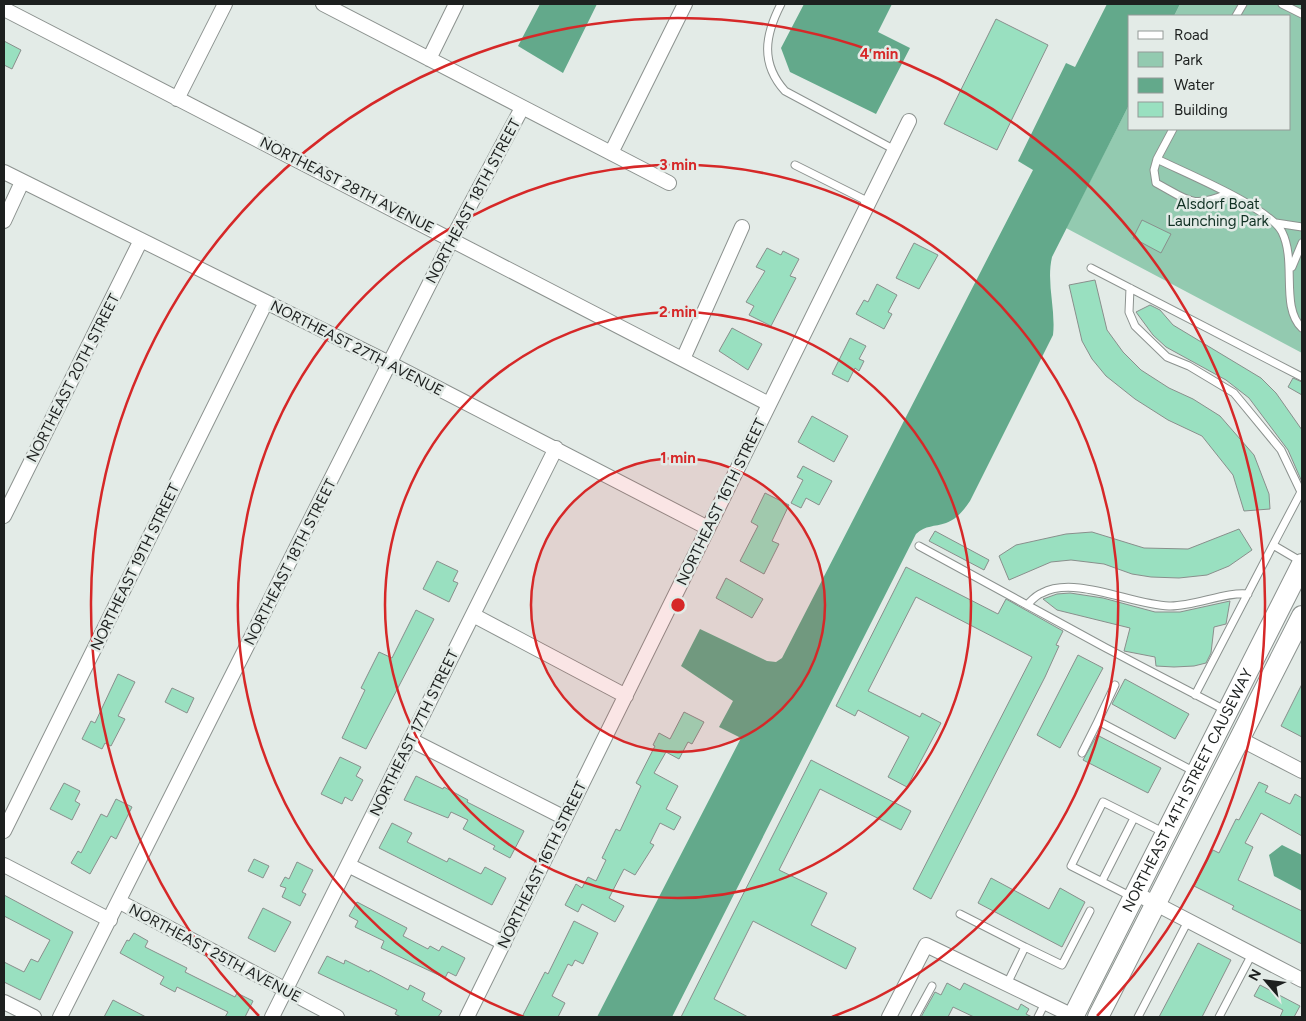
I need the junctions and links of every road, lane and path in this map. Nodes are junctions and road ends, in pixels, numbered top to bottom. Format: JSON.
{"nodes":[{"id":1,"x":225,"y":4,"type":"edge"},
{"id":2,"x":323,"y":4,"type":"edge"},
{"id":3,"x":456,"y":4,"type":"edge"},
{"id":4,"x":685,"y":4,"type":"edge"},
{"id":5,"x":781,"y":4,"type":"edge"},
{"id":6,"x":1243,"y":4,"type":"edge"},
{"id":7,"x":1282,"y":4,"type":"edge"},
{"id":8,"x":4,"y":9,"type":"edge"},
{"id":9,"x":1302,"y":14,"type":"edge"},
{"id":10,"x":1237,"y":15,"type":"edge"},
{"id":11,"x":429,"y":59,"type":"junction"},
{"id":12,"x":177,"y":99,"type":"junction"},
{"id":13,"x":522,"y":108,"type":"junction"},
{"id":14,"x":909,"y":121,"type":"dead end"},
{"id":15,"x":1172,"y":130,"type":"edge"},
{"id":16,"x":895,"y":150,"type":"junction"},
{"id":17,"x":611,"y":153,"type":"junction"},
{"id":18,"x":1158,"y":159,"type":"junction"},
{"id":19,"x":795,"y":165,"type":"dead end"},
{"id":20,"x":4,"y":172,"type":"edge"},
{"id":21,"x":22,"y":182,"type":"junction"},
{"id":22,"x":669,"y":183,"type":"dead end"},
{"id":23,"x":1227,"y":194,"type":"junction"},
{"id":24,"x":869,"y":202,"type":"junction"},
{"id":25,"x":4,"y":221,"type":"edge"},
{"id":26,"x":1276,"y":223,"type":"junction"},
{"id":27,"x":742,"y":226,"type":"dead end"},
{"id":28,"x":1302,"y":226,"type":"edge"},
{"id":29,"x":452,"y":239,"type":"junction"},
{"id":30,"x":141,"y":240,"type":"junction"},
{"id":31,"x":1302,"y":243,"type":"edge"},
{"id":32,"x":1092,"y":268,"type":"dead end"},
{"id":33,"x":1291,"y":270,"type":"junction"},
{"id":34,"x":1130,"y":288,"type":"junction"},
{"id":35,"x":266,"y":302,"type":"junction"},
{"id":36,"x":1302,"y":328,"type":"edge"},
{"id":37,"x":683,"y":359,"type":"junction"},
{"id":38,"x":390,"y":363,"type":"junction"},
{"id":39,"x":1302,"y":377,"type":"edge"},
{"id":40,"x":770,"y":404,"type":"junction"},
{"id":41,"x":556,"y":448,"type":"junction"},
{"id":42,"x":1301,"y":491,"type":"edge"},
{"id":43,"x":4,"y":516,"type":"edge"},
{"id":44,"x":708,"y":528,"type":"junction"},
{"id":45,"x":1273,"y":545,"type":"junction"},
{"id":46,"x":919,"y":546,"type":"dead end"},
{"id":47,"x":1302,"y":563,"type":"edge"},
{"id":48,"x":1248,"y":594,"type":"junction"},
{"id":49,"x":1027,"y":605,"type":"junction"},
{"id":50,"x":473,"y":614,"type":"junction"},
{"id":51,"x":1302,"y":616,"type":"edge"},
{"id":52,"x":1115,"y":685,"type":"dead end"},
{"id":53,"x":1195,"y":695,"type":"junction"},
{"id":54,"x":626,"y":696,"type":"junction"},
{"id":55,"x":1228,"y":711,"type":"junction"},
{"id":56,"x":1098,"y":721,"type":"junction"},
{"id":57,"x":1240,"y":739,"type":"junction"},
{"id":58,"x":410,"y":740,"type":"junction"},
{"id":59,"x":1082,"y":753,"type":"dead end"},
{"id":60,"x":1207,"y":753,"type":"junction"},
{"id":61,"x":1302,"y":771,"type":"edge"},
{"id":62,"x":1198,"y":773,"type":"junction"},
{"id":63,"x":565,"y":818,"type":"junction"},
{"id":64,"x":1134,"y":818,"type":"junction"},
{"id":65,"x":4,"y":831,"type":"edge"},
{"id":66,"x":1166,"y":833,"type":"junction"},
{"id":67,"x":4,"y":865,"type":"edge"},
{"id":68,"x":348,"y":865,"type":"junction"},
{"id":69,"x":1102,"y":881,"type":"junction"},
{"id":70,"x":1134,"y":895,"type":"junction"},
{"id":71,"x":120,"y":902,"type":"junction"},
{"id":72,"x":1156,"y":904,"type":"junction"},
{"id":73,"x":1090,"y":911,"type":"dead end"},
{"id":74,"x":960,"y":914,"type":"dead end"},
{"id":75,"x":110,"y":920,"type":"junction"},
{"id":76,"x":1188,"y":920,"type":"junction"},
{"id":77,"x":504,"y":943,"type":"junction"},
{"id":78,"x":1025,"y":947,"type":"junction"},
{"id":79,"x":1252,"y":954,"type":"junction"},
{"id":80,"x":1302,"y":980,"type":"edge"},
{"id":81,"x":1007,"y":984,"type":"junction"},
{"id":82,"x":932,"y":986,"type":"dead end"},
{"id":83,"x":286,"y":990,"type":"junction"},
{"id":84,"x":4,"y":1002,"type":"edge"},
{"id":85,"x":1045,"y":1003,"type":"junction"},
{"id":86,"x":1102,"y":1016,"type":"edge"},
{"id":87,"x":34,"y":1017,"type":"edge"},
{"id":88,"x":60,"y":1017,"type":"edge"},
{"id":89,"x":272,"y":1017,"type":"edge"},
{"id":90,"x":338,"y":1017,"type":"edge"},
{"id":91,"x":467,"y":1017,"type":"edge"},
{"id":92,"x":889,"y":1017,"type":"edge"},
{"id":93,"x":915,"y":1017,"type":"edge"},
{"id":94,"x":1038,"y":1017,"type":"edge"},
{"id":95,"x":1073,"y":1017,"type":"edge"},
{"id":96,"x":1138,"y":1017,"type":"edge"},
{"id":97,"x":1219,"y":1017,"type":"edge"}],
"edges":[{"from":1,"to":12,"type":"street"},
{"from":2,"to":11,"type":"street"},
{"from":3,"to":11,"type":"street"},
{"from":4,"to":17,"type":"street"},
{"from":5,"to":16,"type":"lane"},
{"from":6,"to":10,"type":"lane"},
{"from":7,"to":9,"type":"lane"},
{"from":8,"to":12,"type":"street","name":"NORTHEAST 28TH AVENUE"},
{"from":11,"to":13,"type":"street"},
{"from":12,"to":29,"type":"street","name":"NORTHEAST 28TH AVENUE"},
{"from":13,"to":17,"type":"street"},
{"from":13,"to":29,"type":"street","name":"NORTHEAST 18TH STREET"},
{"from":14,"to":16,"type":"street","name":"NORTHEAST 16TH STREET"},
{"from":15,"to":18,"type":"lane"},
{"from":16,"to":24,"type":"street","name":"NORTHEAST 16TH STREET"},
{"from":17,"to":22,"type":"street"},
{"from":18,"to":23,"type":"lane"},
{"from":18,"to":23,"type":"lane"},
{"from":19,"to":24,"type":"lane"},
{"from":20,"to":21,"type":"street","name":"NORTHEAST 27TH AVENUE"},
{"from":21,"to":25,"type":"street"},
{"from":21,"to":30,"type":"street","name":"NORTHEAST 27TH AVENUE"},
{"from":23,"to":26,"type":"lane"},
{"from":24,"to":40,"type":"street","name":"NORTHEAST 16TH STREET"},
{"from":26,"to":28,"type":"lane"},
{"from":26,"to":33,"type":"lane"},
{"from":27,"to":37,"type":"street"},
{"from":29,"to":37,"type":"street","name":"NORTHEAST 28TH AVENUE"},
{"from":29,"to":38,"type":"street","name":"NORTHEAST 18TH STREET"},
{"from":30,"to":35,"type":"street","name":"NORTHEAST 27TH AVENUE"},
{"from":30,"to":43,"type":"street","name":"NORTHEAST 20TH STREET"},
{"from":31,"to":33,"type":"lane"},
{"from":32,"to":34,"type":"lane"},
{"from":33,"to":36,"type":"lane"},
{"from":34,"to":39,"type":"lane"},
{"from":34,"to":42,"type":"lane"},
{"from":35,"to":38,"type":"street","name":"NORTHEAST 27TH AVENUE"},
{"from":35,"to":65,"type":"street","name":"NORTHEAST 19TH STREET"},
{"from":37,"to":40,"type":"street","name":"NORTHEAST 28TH AVENUE"},
{"from":38,"to":41,"type":"street","name":"NORTHEAST 27TH AVENUE"},
{"from":38,"to":71,"type":"street","name":"NORTHEAST 18TH STREET"},
{"from":40,"to":44,"type":"street","name":"NORTHEAST 16TH STREET"},
{"from":41,"to":44,"type":"street","name":"NORTHEAST 27TH AVENUE"},
{"from":41,"to":50,"type":"street","name":"NORTHEAST 17TH STREET"},
{"from":42,"to":45,"type":"lane"},
{"from":44,"to":54,"type":"street","name":"NORTHEAST 16TH STREET"},
{"from":45,"to":47,"type":"lane"},
{"from":45,"to":48,"type":"lane"},
{"from":46,"to":49,"type":"lane"},
{"from":47,"to":55,"type":"main road","name":"NORTHEAST 14TH STREET CAUSEWAY"},
{"from":48,"to":49,"type":"lane"},
{"from":48,"to":53,"type":"lane"},
{"from":49,"to":53,"type":"lane"},
{"from":50,"to":54,"type":"street"},
{"from":50,"to":58,"type":"street","name":"NORTHEAST 17TH STREET"},
{"from":51,"to":57,"type":"main road","name":"NORTHEAST 14TH STREET CAUSEWAY"},
{"from":52,"to":56,"type":"lane"},
{"from":53,"to":55,"type":"lane"},
{"from":54,"to":63,"type":"street","name":"NORTHEAST 16TH STREET"},
{"from":55,"to":60,"type":"main road","name":"NORTHEAST 14TH STREET CAUSEWAY"},
{"from":56,"to":59,"type":"lane"},
{"from":56,"to":62,"type":"lane"},
{"from":57,"to":60,"type":"main road"},
{"from":57,"to":61,"type":"street"},
{"from":57,"to":72,"type":"main road","name":"NORTHEAST 14TH STREET CAUSEWAY"},
{"from":58,"to":63,"type":"street"},
{"from":58,"to":68,"type":"street","name":"NORTHEAST 17TH STREET"},
{"from":60,"to":62,"type":"main road","name":"NORTHEAST 14TH STREET CAUSEWAY"},
{"from":62,"to":66,"type":"main road","name":"NORTHEAST 14TH STREET CAUSEWAY"},
{"from":63,"to":77,"type":"street","name":"NORTHEAST 16TH STREET"},
{"from":64,"to":66,"type":"lane"},
{"from":64,"to":69,"type":"lane"},
{"from":64,"to":69,"type":"lane"},
{"from":66,"to":70,"type":"main road","name":"NORTHEAST 14TH STREET CAUSEWAY"},
{"from":67,"to":75,"type":"street","name":"NORTHEAST 25TH AVENUE"},
{"from":68,"to":77,"type":"street"},
{"from":68,"to":83,"type":"street","name":"NORTHEAST 17TH STREET"},
{"from":69,"to":70,"type":"lane"},
{"from":70,"to":72,"type":"street"},
{"from":70,"to":95,"type":"main road","name":"NORTHEAST 14TH STREET CAUSEWAY"},
{"from":71,"to":75,"type":"street","name":"NORTHEAST 18TH STREET"},
{"from":71,"to":83,"type":"street","name":"NORTHEAST 25TH AVENUE"},
{"from":72,"to":76,"type":"street"},
{"from":72,"to":86,"type":"main road","name":"NORTHEAST 14TH STREET CAUSEWAY"},
{"from":73,"to":78,"type":"lane"},
{"from":74,"to":78,"type":"lane"},
{"from":75,"to":88,"type":"street","name":"NORTHEAST 18TH STREET"},
{"from":76,"to":79,"type":"street"},
{"from":76,"to":96,"type":"lane"},
{"from":77,"to":91,"type":"street","name":"NORTHEAST 16TH STREET"},
{"from":78,"to":81,"type":"lane"},
{"from":79,"to":80,"type":"street"},
{"from":79,"to":97,"type":"lane"},
{"from":81,"to":85,"type":"street"},
{"from":81,"to":92,"type":"street"},
{"from":82,"to":93,"type":"lane"},
{"from":83,"to":89,"type":"street","name":"NORTHEAST 17TH STREET"},
{"from":83,"to":90,"type":"street","name":"NORTHEAST 25TH AVENUE"},
{"from":84,"to":87,"type":"street"},
{"from":85,"to":94,"type":"lane"},
{"from":85,"to":95,"type":"street"}]}
